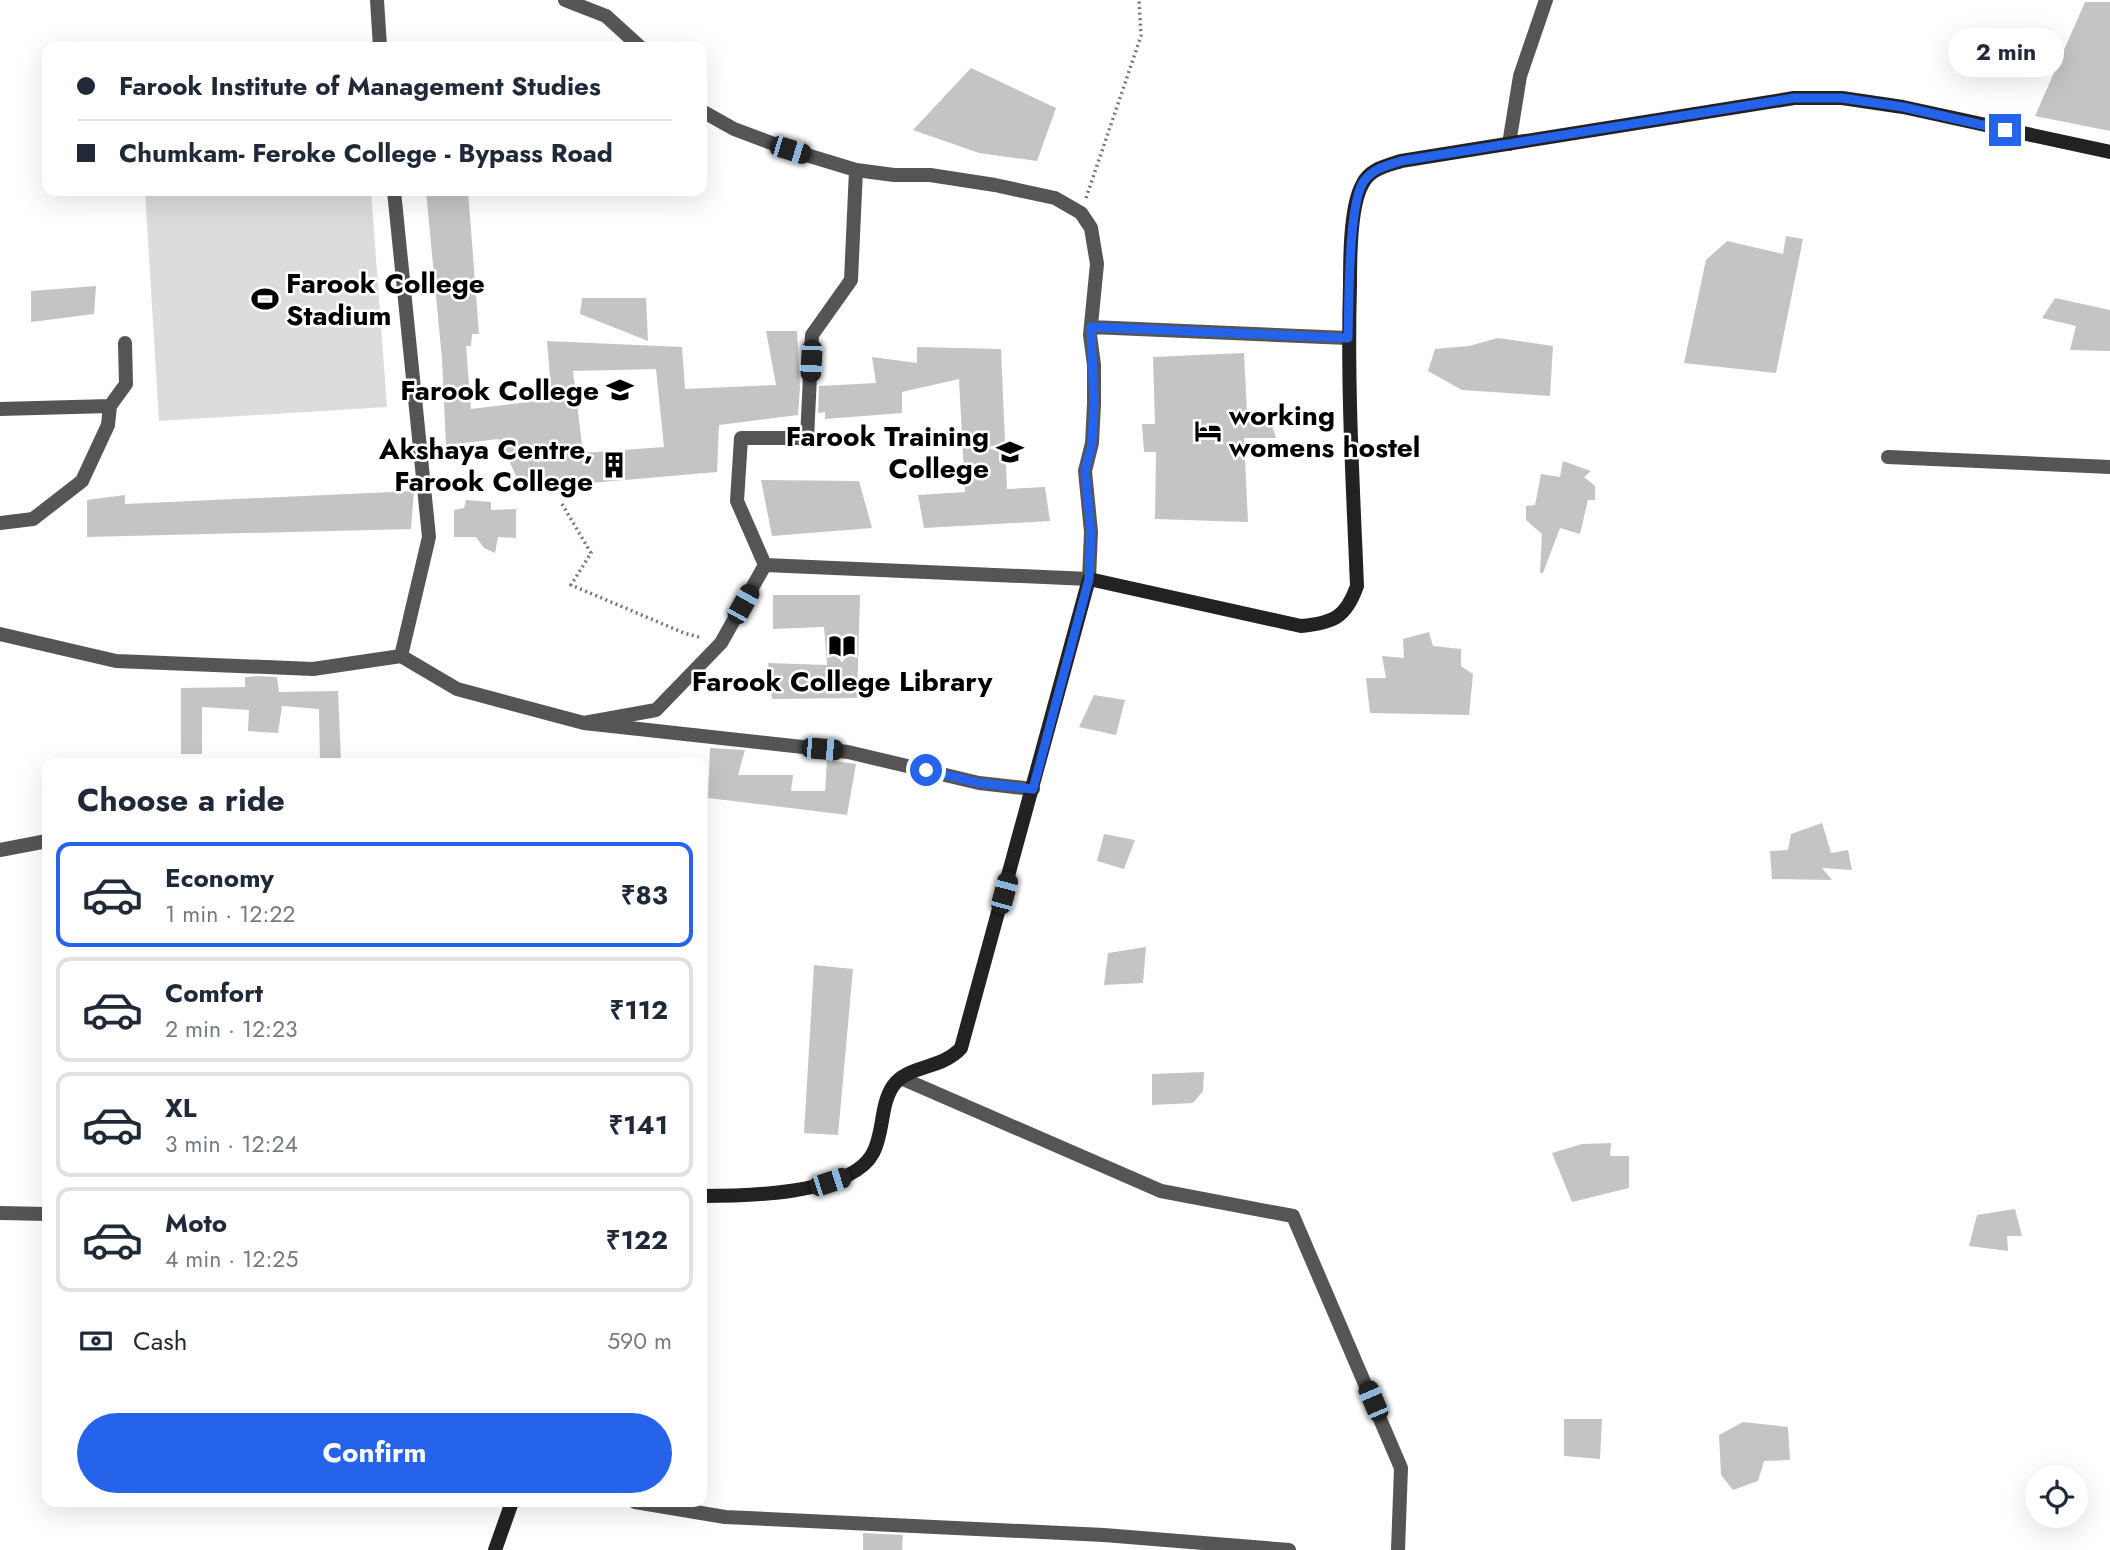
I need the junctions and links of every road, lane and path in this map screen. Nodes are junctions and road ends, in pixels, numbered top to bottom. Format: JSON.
{"nodes":[{"id":1,"x":377,"y":0,"type":"edge"},
{"id":2,"x":565,"y":0,"type":"edge"},
{"id":3,"x":1139,"y":0,"type":"edge"},
{"id":4,"x":1546,"y":0,"type":"edge"},
{"id":5,"x":380,"y":42,"type":"edge"},
{"id":6,"x":635,"y":42,"type":"edge"},
{"id":7,"x":707,"y":114,"type":"edge"},
{"id":8,"x":1509,"y":144,"type":"junction"},
{"id":9,"x":2110,"y":152,"type":"edge"},
{"id":10,"x":856,"y":170,"type":"junction"},
{"id":11,"x":395,"y":196,"type":"edge"},
{"id":12,"x":1081,"y":213,"type":"junction"},
{"id":13,"x":1091,"y":327,"type":"junction"},
{"id":14,"x":1348,"y":338,"type":"junction"},
{"id":15,"x":125,"y":343,"type":"dead end"},
{"id":16,"x":110,"y":406,"type":"junction"},
{"id":17,"x":0,"y":409,"type":"edge"},
{"id":18,"x":1888,"y":457,"type":"dead end"},
{"id":19,"x":2110,"y":467,"type":"edge"},
{"id":20,"x":562,"y":504,"type":"dead end"},
{"id":21,"x":0,"y":523,"type":"edge"},
{"id":22,"x":765,"y":565,"type":"junction"},
{"id":23,"x":1089,"y":579,"type":"junction"},
{"id":24,"x":0,"y":634,"type":"edge"},
{"id":25,"x":721,"y":643,"type":"junction"},
{"id":26,"x":401,"y":656,"type":"junction"},
{"id":27,"x":584,"y":723,"type":"junction"},
{"id":28,"x":1033,"y":789,"type":"junction"},
{"id":29,"x":42,"y":842,"type":"edge"},
{"id":30,"x":0,"y":850,"type":"edge"},
{"id":31,"x":901,"y":1078,"type":"junction"},
{"id":32,"x":707,"y":1196,"type":"edge"},
{"id":33,"x":0,"y":1213,"type":"edge"},
{"id":34,"x":42,"y":1214,"type":"edge"},
{"id":35,"x":510,"y":1507,"type":"edge"},
{"id":36,"x":665,"y":1507,"type":"edge"},
{"id":37,"x":495,"y":1550,"type":"edge"},
{"id":38,"x":1289,"y":1550,"type":"edge"},
{"id":39,"x":1398,"y":1550,"type":"edge"}],
"edges":[{"from":1,"to":5,"type":"street"},
{"from":2,"to":6,"type":"street"},
{"from":3,"to":12,"type":"path"},
{"from":4,"to":8,"type":"street"},
{"from":7,"to":10,"type":"street"},
{"from":8,"to":9,"type":"main road"},
{"from":8,"to":14,"type":"main road"},
{"from":10,"to":12,"type":"street"},
{"from":10,"to":22,"type":"street"},
{"from":11,"to":26,"type":"street"},
{"from":12,"to":13,"type":"street"},
{"from":13,"to":14,"type":"street"},
{"from":13,"to":23,"type":"street"},
{"from":14,"to":23,"type":"main road"},
{"from":15,"to":16,"type":"street"},
{"from":16,"to":17,"type":"street"},
{"from":16,"to":21,"type":"street"},
{"from":18,"to":19,"type":"street"},
{"from":20,"to":25,"type":"path"},
{"from":22,"to":23,"type":"street"},
{"from":22,"to":25,"type":"street"},
{"from":23,"to":28,"type":"main road"},
{"from":24,"to":26,"type":"street"},
{"from":25,"to":27,"type":"street"},
{"from":26,"to":27,"type":"street"},
{"from":27,"to":28,"type":"street"},
{"from":28,"to":31,"type":"main road"},
{"from":29,"to":30,"type":"street"},
{"from":31,"to":32,"type":"main road"},
{"from":31,"to":39,"type":"street"},
{"from":33,"to":34,"type":"street"},
{"from":35,"to":37,"type":"main road"},
{"from":36,"to":38,"type":"street"}]}
